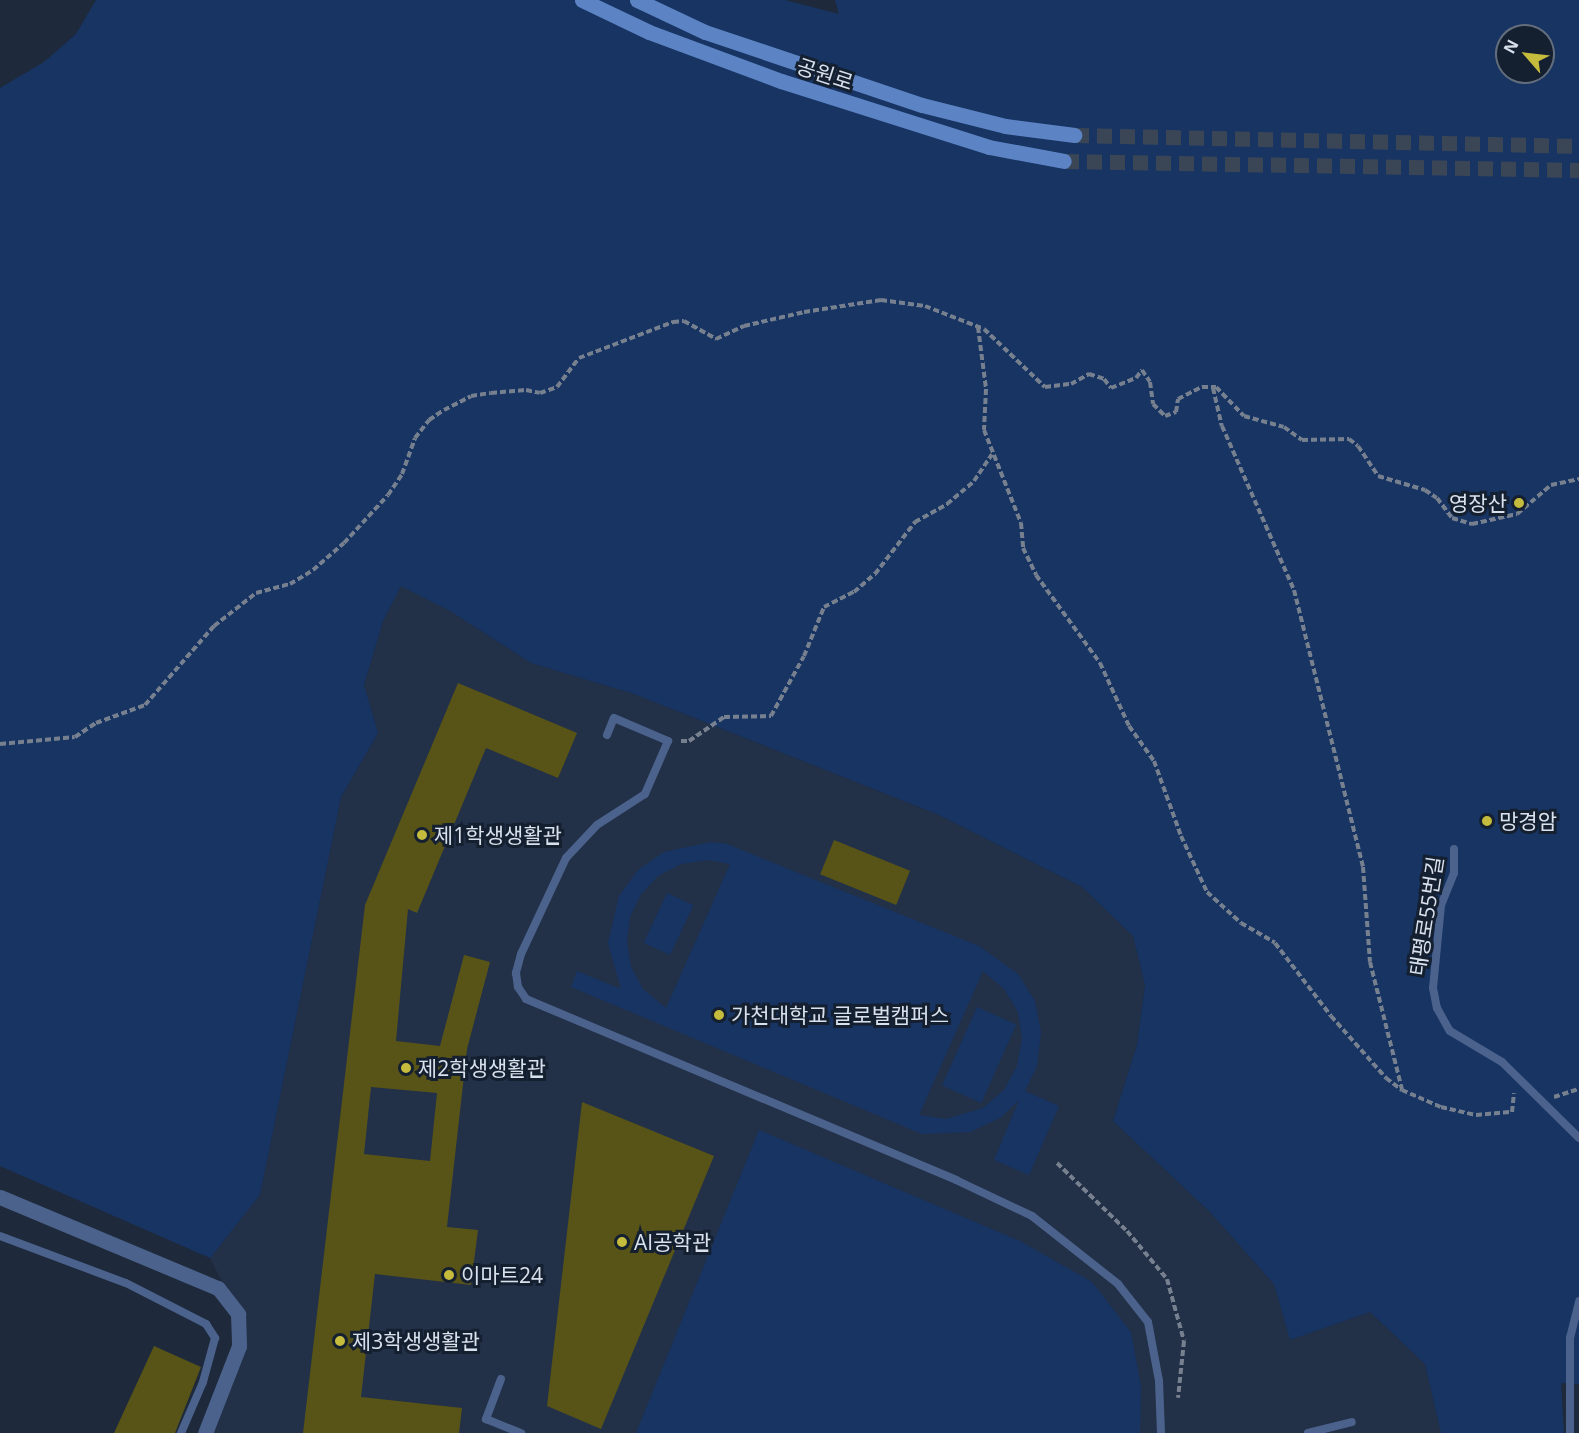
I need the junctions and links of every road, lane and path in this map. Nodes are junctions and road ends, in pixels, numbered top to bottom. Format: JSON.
{"nodes":[{"id":1,"x":582,"y":0,"type":"edge"},
{"id":2,"x":637,"y":0,"type":"edge"},
{"id":3,"x":1074,"y":135,"type":"tunnel mouth"},
{"id":4,"x":1064,"y":162,"type":"tunnel mouth"},
{"id":5,"x":978,"y":326,"type":"junction"},
{"id":6,"x":1214,"y":388,"type":"junction"},
{"id":7,"x":992,"y":454,"type":"junction"},
{"id":8,"x":1579,"y":479,"type":"edge"},
{"id":9,"x":607,"y":735,"type":"dead end"},
{"id":10,"x":668,"y":741,"type":"junction"},
{"id":11,"x":0,"y":744,"type":"edge"},
{"id":12,"x":1454,"y":849,"type":"dead end"},
{"id":13,"x":1516,"y":1075,"type":"junction"},
{"id":14,"x":1579,"y":1089,"type":"edge"},
{"id":15,"x":1402,"y":1090,"type":"junction"},
{"id":16,"x":1546,"y":1108,"type":"junction"},
{"id":17,"x":1579,"y":1138,"type":"edge"},
{"id":18,"x":1057,"y":1163,"type":"dead end"},
{"id":19,"x":0,"y":1197,"type":"edge"},
{"id":20,"x":0,"y":1236,"type":"edge"},
{"id":21,"x":1579,"y":1301,"type":"edge"},
{"id":22,"x":501,"y":1379,"type":"dead end"},
{"id":23,"x":1178,"y":1398,"type":"dead end"},
{"id":24,"x":1352,"y":1422,"type":"dead end"},
{"id":25,"x":181,"y":1433,"type":"edge"},
{"id":26,"x":205,"y":1433,"type":"edge"},
{"id":27,"x":521,"y":1433,"type":"edge"},
{"id":28,"x":1161,"y":1433,"type":"edge"},
{"id":29,"x":1308,"y":1433,"type":"edge"},
{"id":30,"x":1570,"y":1433,"type":"edge"}],
"edges":[{"from":1,"to":4,"type":"main road","name":"공원로"},
{"from":2,"to":3,"type":"main road","name":"공원로"},
{"from":5,"to":6,"type":"path"},
{"from":5,"to":7,"type":"path"},
{"from":5,"to":11,"type":"path"},
{"from":6,"to":8,"type":"path"},
{"from":6,"to":15,"type":"path"},
{"from":7,"to":10,"type":"path"},
{"from":7,"to":15,"type":"path"},
{"from":9,"to":10,"type":"lane"},
{"from":10,"to":28,"type":"lane"},
{"from":12,"to":13,"type":"lane","name":"태평로55번길"},
{"from":13,"to":15,"type":"path"},
{"from":13,"to":16,"type":"lane","name":"태평로55번길"},
{"from":14,"to":16,"type":"path"},
{"from":16,"to":17,"type":"lane","name":"태평로55번길"},
{"from":18,"to":23,"type":"path"},
{"from":19,"to":26,"type":"street"},
{"from":20,"to":25,"type":"lane"},
{"from":21,"to":30,"type":"lane"},
{"from":22,"to":27,"type":"lane"},
{"from":24,"to":29,"type":"lane"}]}
